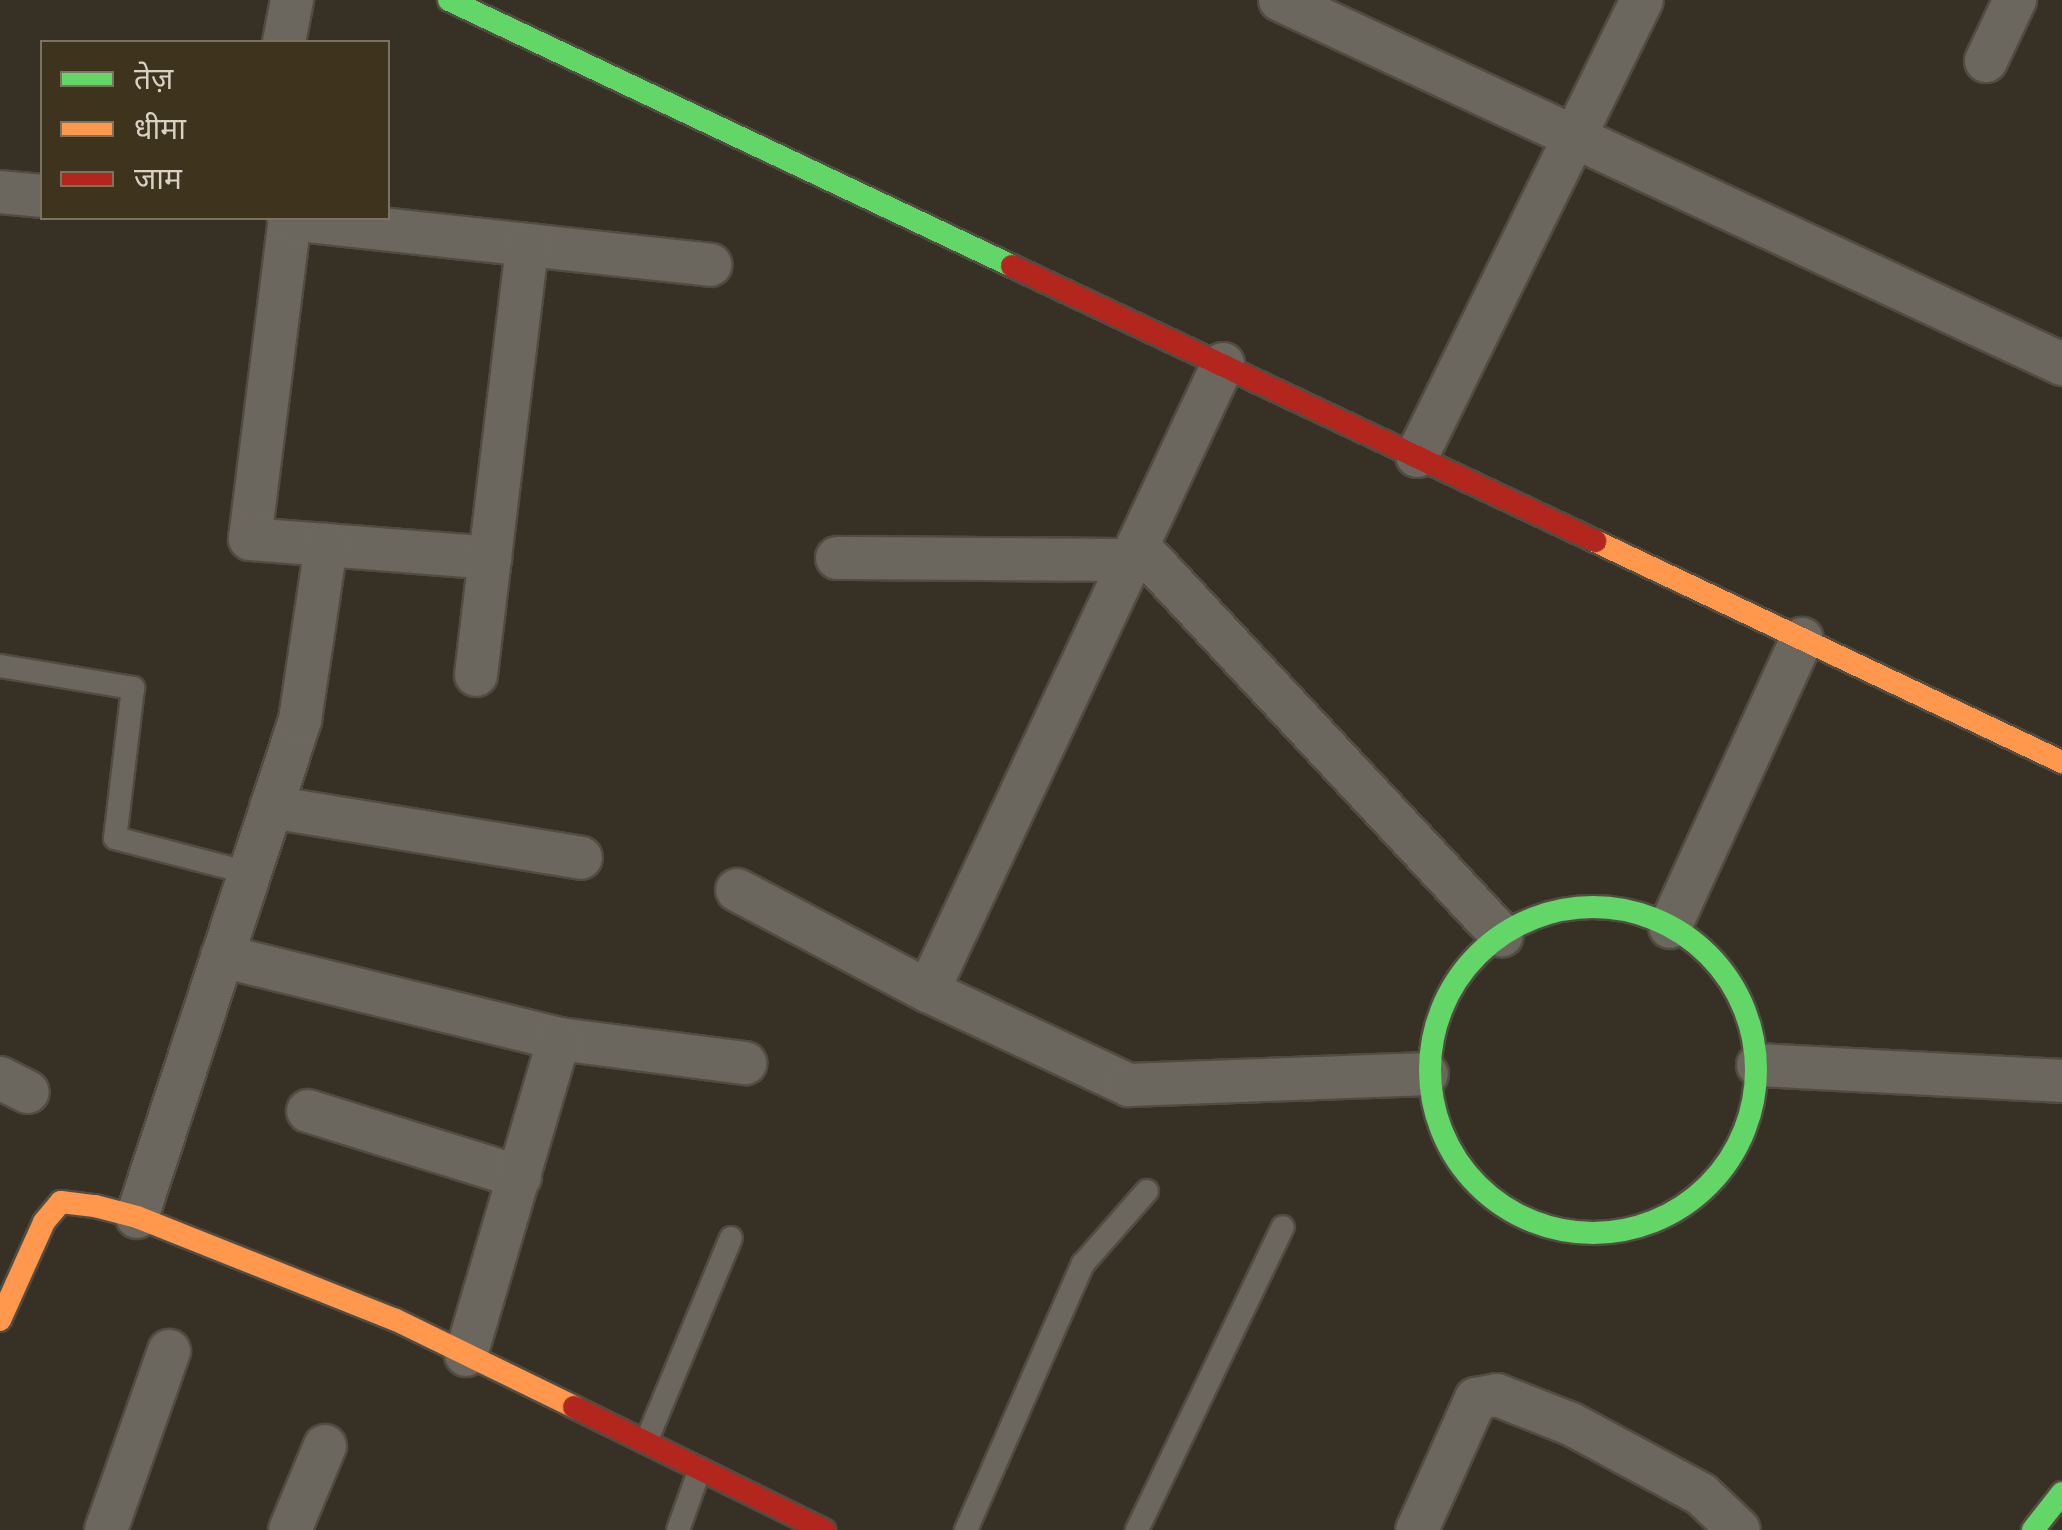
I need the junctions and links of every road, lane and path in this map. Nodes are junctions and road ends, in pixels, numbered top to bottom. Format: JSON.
{"nodes":[{"id":1,"x":292,"y":0,"type":"edge"},
{"id":2,"x":449,"y":0,"type":"edge"},
{"id":3,"x":1280,"y":0,"type":"edge"},
{"id":4,"x":1642,"y":0,"type":"edge"},
{"id":5,"x":2016,"y":0,"type":"edge"},
{"id":6,"x":284,"y":40,"type":"edge"},
{"id":7,"x":1986,"y":61,"type":"dead end"},
{"id":8,"x":1573,"y":139,"type":"junction"},
{"id":9,"x":0,"y":192,"type":"edge"},
{"id":10,"x":40,"y":196,"type":"edge"},
{"id":11,"x":290,"y":220,"type":"edge"},
{"id":12,"x":308,"y":220,"type":"edge"},
{"id":13,"x":527,"y":245,"type":"junction"},
{"id":14,"x":712,"y":265,"type":"dead end"},
{"id":15,"x":1223,"y":364,"type":"junction"},
{"id":16,"x":2062,"y":364,"type":"edge"},
{"id":17,"x":1416,"y":456,"type":"junction"},
{"id":18,"x":326,"y":545,"type":"junction"},
{"id":19,"x":1135,"y":553,"type":"junction"},
{"id":20,"x":490,"y":558,"type":"junction"},
{"id":21,"x":837,"y":558,"type":"dead end"},
{"id":22,"x":1802,"y":639,"type":"junction"},
{"id":23,"x":0,"y":666,"type":"edge"},
{"id":24,"x":476,"y":675,"type":"dead end"},
{"id":25,"x":2062,"y":762,"type":"edge"},
{"id":26,"x":271,"y":807,"type":"junction"},
{"id":27,"x":582,"y":858,"type":"dead end"},
{"id":28,"x":250,"y":874,"type":"junction"},
{"id":29,"x":736,"y":890,"type":"dead end"},
{"id":30,"x":1670,"y":927,"type":"junction"},
{"id":31,"x":1502,"y":936,"type":"junction"},
{"id":32,"x":222,"y":956,"type":"junction"},
{"id":33,"x":928,"y":991,"type":"junction"},
{"id":34,"x":559,"y":1040,"type":"junction"},
{"id":35,"x":745,"y":1063,"type":"dead end"},
{"id":36,"x":1758,"y":1065,"type":"junction"},
{"id":37,"x":1428,"y":1074,"type":"junction"},
{"id":38,"x":2062,"y":1081,"type":"edge"},
{"id":39,"x":308,"y":1111,"type":"dead end"},
{"id":40,"x":520,"y":1177,"type":"junction"},
{"id":41,"x":1147,"y":1191,"type":"dead end"},
{"id":42,"x":137,"y":1217,"type":"junction"},
{"id":43,"x":1284,"y":1227,"type":"dead end"},
{"id":44,"x":731,"y":1238,"type":"dead end"},
{"id":45,"x":5,"y":1295,"type":"edge"},
{"id":46,"x":170,"y":1351,"type":"dead end"},
{"id":47,"x":466,"y":1355,"type":"junction"},
{"id":48,"x":646,"y":1442,"type":"junction"},
{"id":49,"x":325,"y":1446,"type":"dead end"},
{"id":50,"x":700,"y":1469,"type":"junction"},
{"id":51,"x":2062,"y":1493,"type":"edge"},
{"id":52,"x":106,"y":1530,"type":"edge"},
{"id":53,"x":290,"y":1530,"type":"edge"},
{"id":54,"x":678,"y":1530,"type":"edge"},
{"id":55,"x":824,"y":1530,"type":"edge"},
{"id":56,"x":966,"y":1530,"type":"edge"},
{"id":57,"x":1137,"y":1530,"type":"edge"},
{"id":58,"x":1417,"y":1530,"type":"edge"},
{"id":59,"x":1739,"y":1530,"type":"edge"},
{"id":60,"x":2033,"y":1530,"type":"edge"}],
"edges":[{"from":1,"to":6,"type":"street"},
{"from":2,"to":15,"type":"street"},
{"from":3,"to":8,"type":"street"},
{"from":4,"to":8,"type":"street"},
{"from":5,"to":7,"type":"street"},
{"from":8,"to":16,"type":"street"},
{"from":8,"to":17,"type":"street"},
{"from":9,"to":10,"type":"street"},
{"from":11,"to":18,"type":"street"},
{"from":12,"to":13,"type":"street"},
{"from":13,"to":14,"type":"street"},
{"from":13,"to":20,"type":"street"},
{"from":15,"to":17,"type":"street"},
{"from":15,"to":19,"type":"street"},
{"from":17,"to":22,"type":"street"},
{"from":18,"to":20,"type":"street"},
{"from":18,"to":26,"type":"street"},
{"from":19,"to":21,"type":"street"},
{"from":19,"to":31,"type":"street"},
{"from":19,"to":33,"type":"street"},
{"from":20,"to":24,"type":"street"},
{"from":22,"to":25,"type":"street"},
{"from":22,"to":30,"type":"street"},
{"from":23,"to":28,"type":"lane"},
{"from":26,"to":27,"type":"street"},
{"from":26,"to":28,"type":"street"},
{"from":28,"to":32,"type":"street"},
{"from":29,"to":33,"type":"street"},
{"from":30,"to":31,"type":"street"},
{"from":30,"to":36,"type":"street"},
{"from":31,"to":37,"type":"street"},
{"from":32,"to":34,"type":"street"},
{"from":32,"to":42,"type":"street"},
{"from":33,"to":37,"type":"street"},
{"from":34,"to":35,"type":"street"},
{"from":34,"to":40,"type":"street"},
{"from":36,"to":37,"type":"street"},
{"from":36,"to":38,"type":"street"},
{"from":39,"to":40,"type":"street"},
{"from":40,"to":47,"type":"street"},
{"from":41,"to":56,"type":"lane"},
{"from":42,"to":45,"type":"street"},
{"from":42,"to":47,"type":"street"},
{"from":43,"to":57,"type":"lane"},
{"from":44,"to":48,"type":"lane"},
{"from":46,"to":52,"type":"street"},
{"from":47,"to":48,"type":"street"},
{"from":48,"to":50,"type":"street"},
{"from":49,"to":53,"type":"street"},
{"from":50,"to":54,"type":"lane"},
{"from":50,"to":55,"type":"street"},
{"from":51,"to":60,"type":"street"},
{"from":58,"to":59,"type":"street"}]}
